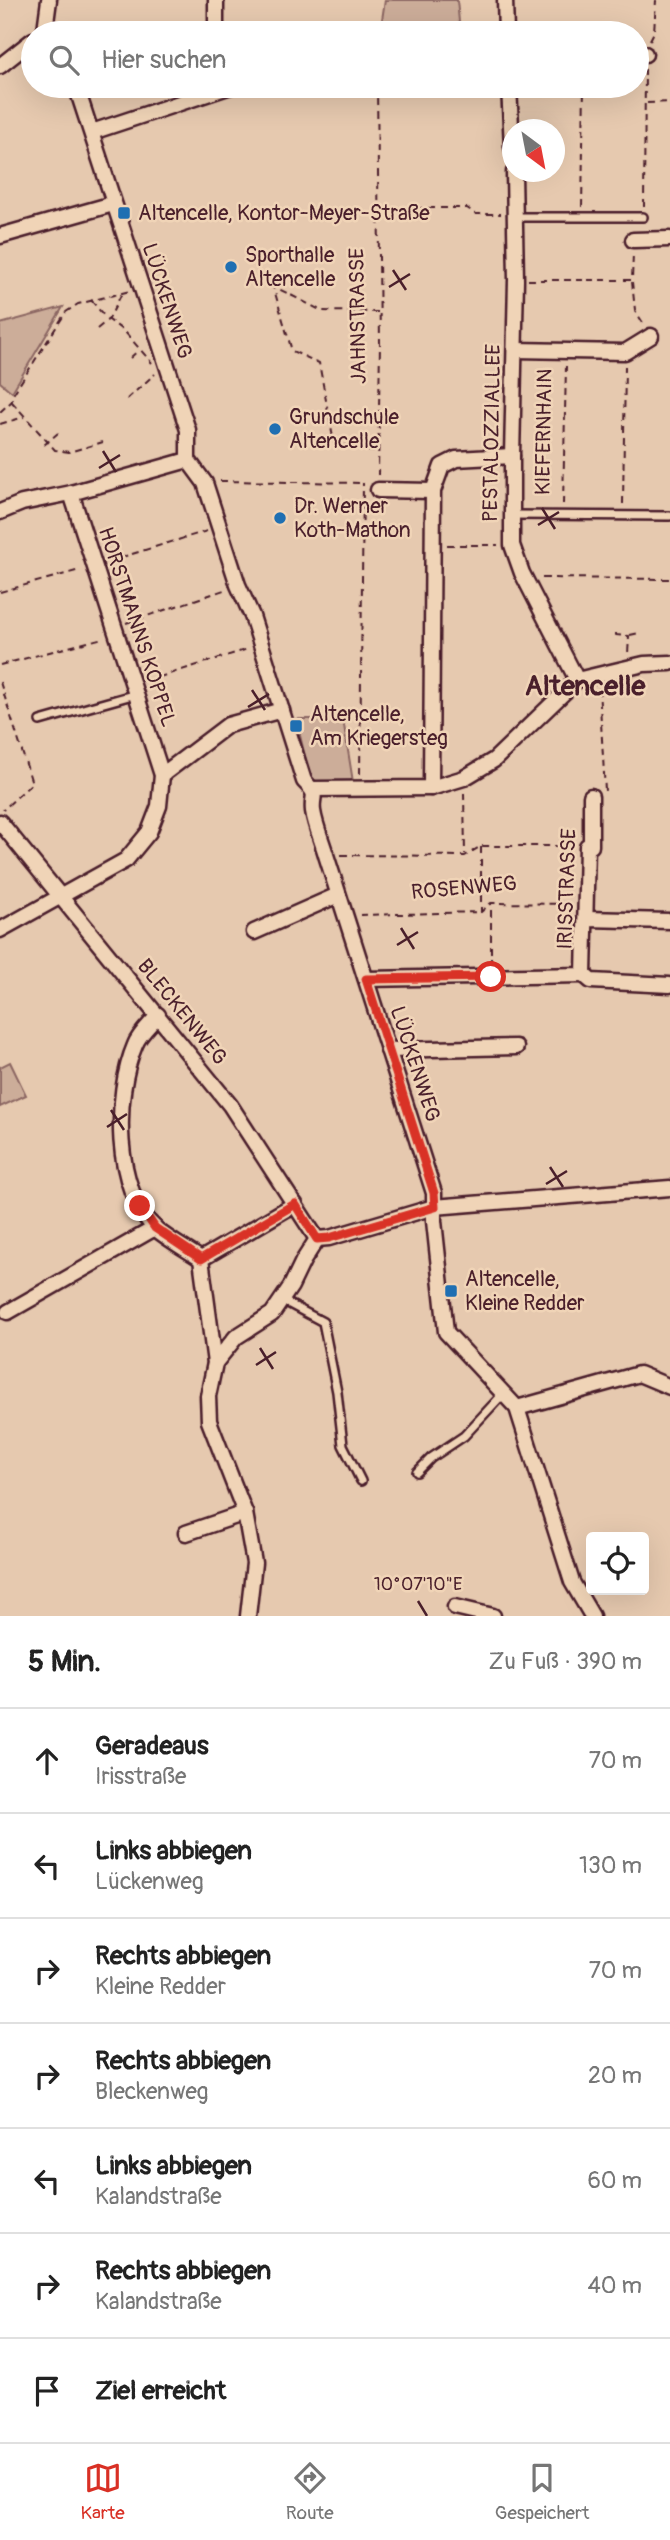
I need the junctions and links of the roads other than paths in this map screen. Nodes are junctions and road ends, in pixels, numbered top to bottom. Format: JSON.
{"nodes":[{"id":1,"x":49,"y":0,"type":"edge"},
{"id":2,"x":216,"y":0,"type":"edge"},
{"id":3,"x":505,"y":0,"type":"edge"},
{"id":4,"x":45,"y":21,"type":"edge"},
{"id":5,"x":216,"y":21,"type":"edge"},
{"id":6,"x":506,"y":21,"type":"edge"},
{"id":7,"x":21,"y":50,"type":"edge"},
{"id":8,"x":0,"y":66,"type":"edge"},
{"id":9,"x":80,"y":98,"type":"edge"},
{"id":10,"x":188,"y":98,"type":"edge"},
{"id":11,"x":510,"y":98,"type":"edge"},
{"id":12,"x":511,"y":119,"type":"edge"},
{"id":13,"x":92,"y":132,"type":"junction"},
{"id":14,"x":514,"y":182,"type":"edge"},
{"id":15,"x":113,"y":204,"type":"junction"},
{"id":16,"x":516,"y":217,"type":"junction"},
{"id":17,"x":643,"y":217,"type":"road end"},
{"id":18,"x":0,"y":236,"type":"edge"},
{"id":19,"x":670,"y":239,"type":"edge"},
{"id":20,"x":634,"y":240,"type":"road end"},
{"id":21,"x":651,"y":336,"type":"road end"},
{"id":22,"x":515,"y":349,"type":"junction"},
{"id":23,"x":512,"y":456,"type":"junction"},
{"id":24,"x":188,"y":460,"type":"junction"},
{"id":25,"x":378,"y":491,"type":"road end"},
{"id":26,"x":433,"y":491,"type":"junction"},
{"id":27,"x":71,"y":493,"type":"junction"},
{"id":28,"x":0,"y":512,"type":"edge"},
{"id":29,"x":511,"y":515,"type":"junction"},
{"id":30,"x":670,"y":516,"type":"edge"},
{"id":31,"x":670,"y":663,"type":"edge"},
{"id":32,"x":577,"y":680,"type":"junction"},
{"id":33,"x":135,"y":690,"type":"junction"},
{"id":34,"x":282,"y":710,"type":"junction"},
{"id":35,"x":40,"y":721,"type":"dead end"},
{"id":36,"x":162,"y":775,"type":"junction"},
{"id":37,"x":431,"y":788,"type":"junction"},
{"id":38,"x":312,"y":789,"type":"junction"},
{"id":39,"x":591,"y":796,"type":"road end"},
{"id":40,"x":0,"y":822,"type":"edge"},
{"id":41,"x":338,"y":895,"type":"junction"},
{"id":42,"x":62,"y":896,"type":"junction"},
{"id":43,"x":587,"y":912,"type":"junction"},
{"id":44,"x":670,"y":921,"type":"edge"},
{"id":45,"x":0,"y":930,"type":"edge"},
{"id":46,"x":254,"y":932,"type":"dead end"},
{"id":47,"x":584,"y":975,"type":"junction"},
{"id":48,"x":366,"y":979,"type":"junction"},
{"id":49,"x":670,"y":985,"type":"edge"},
{"id":50,"x":158,"y":1015,"type":"junction"},
{"id":51,"x":516,"y":1047,"type":"dead end"},
{"id":52,"x":388,"y":1050,"type":"junction"},
{"id":53,"x":670,"y":1188,"type":"edge"},
{"id":54,"x":295,"y":1204,"type":"junction"},
{"id":55,"x":435,"y":1207,"type":"junction"},
{"id":56,"x":155,"y":1228,"type":"junction"},
{"id":57,"x":317,"y":1239,"type":"junction"},
{"id":58,"x":201,"y":1259,"type":"junction"},
{"id":59,"x":282,"y":1300,"type":"junction"},
{"id":60,"x":8,"y":1312,"type":"dead end"},
{"id":61,"x":215,"y":1363,"type":"junction"},
{"id":62,"x":670,"y":1387,"type":"edge"},
{"id":63,"x":503,"y":1394,"type":"junction"},
{"id":64,"x":517,"y":1408,"type":"junction"},
{"id":65,"x":417,"y":1472,"type":"dead end"},
{"id":66,"x":361,"y":1481,"type":"dead end"},
{"id":67,"x":245,"y":1513,"type":"junction"},
{"id":68,"x":186,"y":1533,"type":"dead end"},
{"id":69,"x":455,"y":1607,"type":"dead end"},
{"id":70,"x":248,"y":1616,"type":"edge"},
{"id":71,"x":493,"y":1616,"type":"edge"},
{"id":72,"x":593,"y":1616,"type":"edge"}],
"edges":[{"from":1,"to":4,"type":"street"},
{"from":2,"to":5,"type":"street"},
{"from":3,"to":6,"type":"street"},
{"from":7,"to":8,"type":"street"},
{"from":9,"to":13,"type":"street","name":"LÜCKENWEG"},
{"from":10,"to":13,"type":"street"},
{"from":11,"to":12,"type":"street"},
{"from":13,"to":15,"type":"street","name":"LÜCKENWEG"},
{"from":14,"to":16,"type":"street","name":"PESTALOZZIALLEE"},
{"from":15,"to":18,"type":"street"},
{"from":15,"to":24,"type":"street","name":"LÜCKENWEG"},
{"from":16,"to":17,"type":"lane"},
{"from":16,"to":22,"type":"street","name":"PESTALOZZIALLEE"},
{"from":19,"to":20,"type":"street"},
{"from":21,"to":22,"type":"street","name":"KIEFERNHAIN"},
{"from":22,"to":23,"type":"street","name":"PESTALOZZIALLEE"},
{"from":23,"to":26,"type":"street"},
{"from":23,"to":29,"type":"street","name":"PESTALOZZIALLEE"},
{"from":24,"to":27,"type":"street"},
{"from":24,"to":34,"type":"street","name":"LÜCKENWEG"},
{"from":25,"to":26,"type":"street"},
{"from":26,"to":37,"type":"street"},
{"from":27,"to":28,"type":"street"},
{"from":27,"to":33,"type":"street","name":"HORSTMANNS KOPPEL"},
{"from":29,"to":30,"type":"lane","name":"KIEFERNHAIN"},
{"from":29,"to":32,"type":"street","name":"PESTALOZZIALLEE"},
{"from":31,"to":32,"type":"street"},
{"from":32,"to":37,"type":"street"},
{"from":33,"to":35,"type":"lane"},
{"from":33,"to":36,"type":"street","name":"HORSTMANNS KOPPEL"},
{"from":34,"to":36,"type":"street","name":"HORSTMANNS KOPPEL"},
{"from":34,"to":38,"type":"street","name":"LÜCKENWEG"},
{"from":36,"to":42,"type":"street","name":"HORSTMANNS KOPPEL"},
{"from":37,"to":38,"type":"street"},
{"from":38,"to":41,"type":"street","name":"LÜCKENWEG"},
{"from":39,"to":43,"type":"street","name":"IRISSTRASSE"},
{"from":40,"to":42,"type":"street","name":"BLECKENWEG"},
{"from":41,"to":46,"type":"street"},
{"from":41,"to":48,"type":"street","name":"LÜCKENWEG"},
{"from":42,"to":45,"type":"street","name":"HORSTMANNS KOPPEL"},
{"from":42,"to":50,"type":"street","name":"BLECKENWEG"},
{"from":43,"to":44,"type":"street"},
{"from":43,"to":47,"type":"street","name":"IRISSTRASSE"},
{"from":47,"to":48,"type":"street","name":"IRISSTRASSE"},
{"from":47,"to":49,"type":"street"},
{"from":48,"to":52,"type":"street","name":"LÜCKENWEG"},
{"from":50,"to":54,"type":"street","name":"BLECKENWEG"},
{"from":50,"to":56,"type":"street"},
{"from":51,"to":52,"type":"street"},
{"from":52,"to":55,"type":"street","name":"LÜCKENWEG"},
{"from":53,"to":55,"type":"street"},
{"from":54,"to":57,"type":"street","name":"BLECKENWEG"},
{"from":54,"to":58,"type":"street"},
{"from":55,"to":57,"type":"street"},
{"from":55,"to":63,"type":"street","name":"LÜCKENWEG"},
{"from":56,"to":58,"type":"street"},
{"from":56,"to":60,"type":"street"},
{"from":57,"to":59,"type":"street"},
{"from":58,"to":61,"type":"street"},
{"from":59,"to":61,"type":"street"},
{"from":59,"to":66,"type":"lane"},
{"from":61,"to":67,"type":"street"},
{"from":62,"to":64,"type":"street"},
{"from":63,"to":64,"type":"street","name":"LÜCKENWEG"},
{"from":63,"to":65,"type":"lane"},
{"from":64,"to":72,"type":"street"},
{"from":67,"to":68,"type":"street"},
{"from":67,"to":70,"type":"street"},
{"from":69,"to":71,"type":"street"}]}
